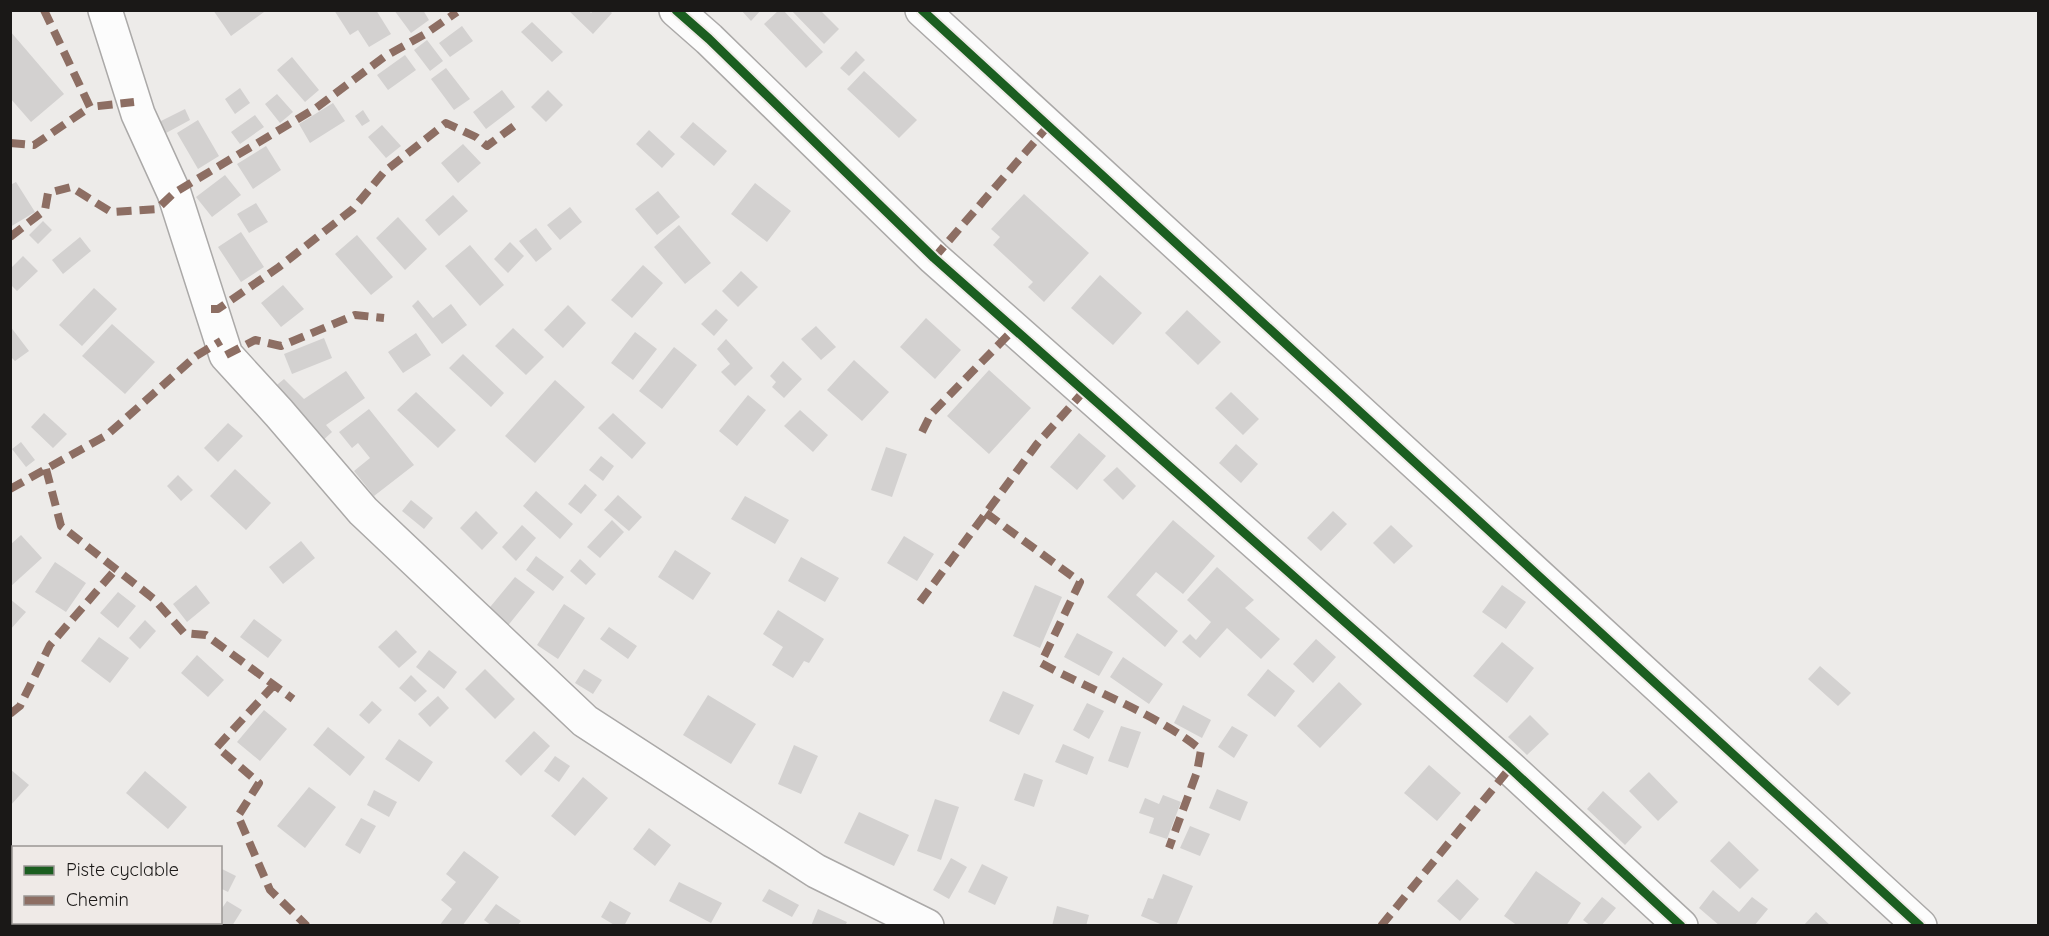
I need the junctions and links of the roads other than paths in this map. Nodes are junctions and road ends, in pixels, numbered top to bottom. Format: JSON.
{"nodes":[{"id":1,"x":105,"y":10,"type":"edge"},
{"id":2,"x":676,"y":10,"type":"edge"},
{"id":3,"x":922,"y":10,"type":"edge"},
{"id":4,"x":927,"y":926,"type":"edge"},
{"id":5,"x":1681,"y":926,"type":"edge"},
{"id":6,"x":1920,"y":926,"type":"edge"}],
"edges":[{"from":1,"to":4,"type":"street"},
{"from":2,"to":5,"type":"street"},
{"from":3,"to":6,"type":"street"}]}
